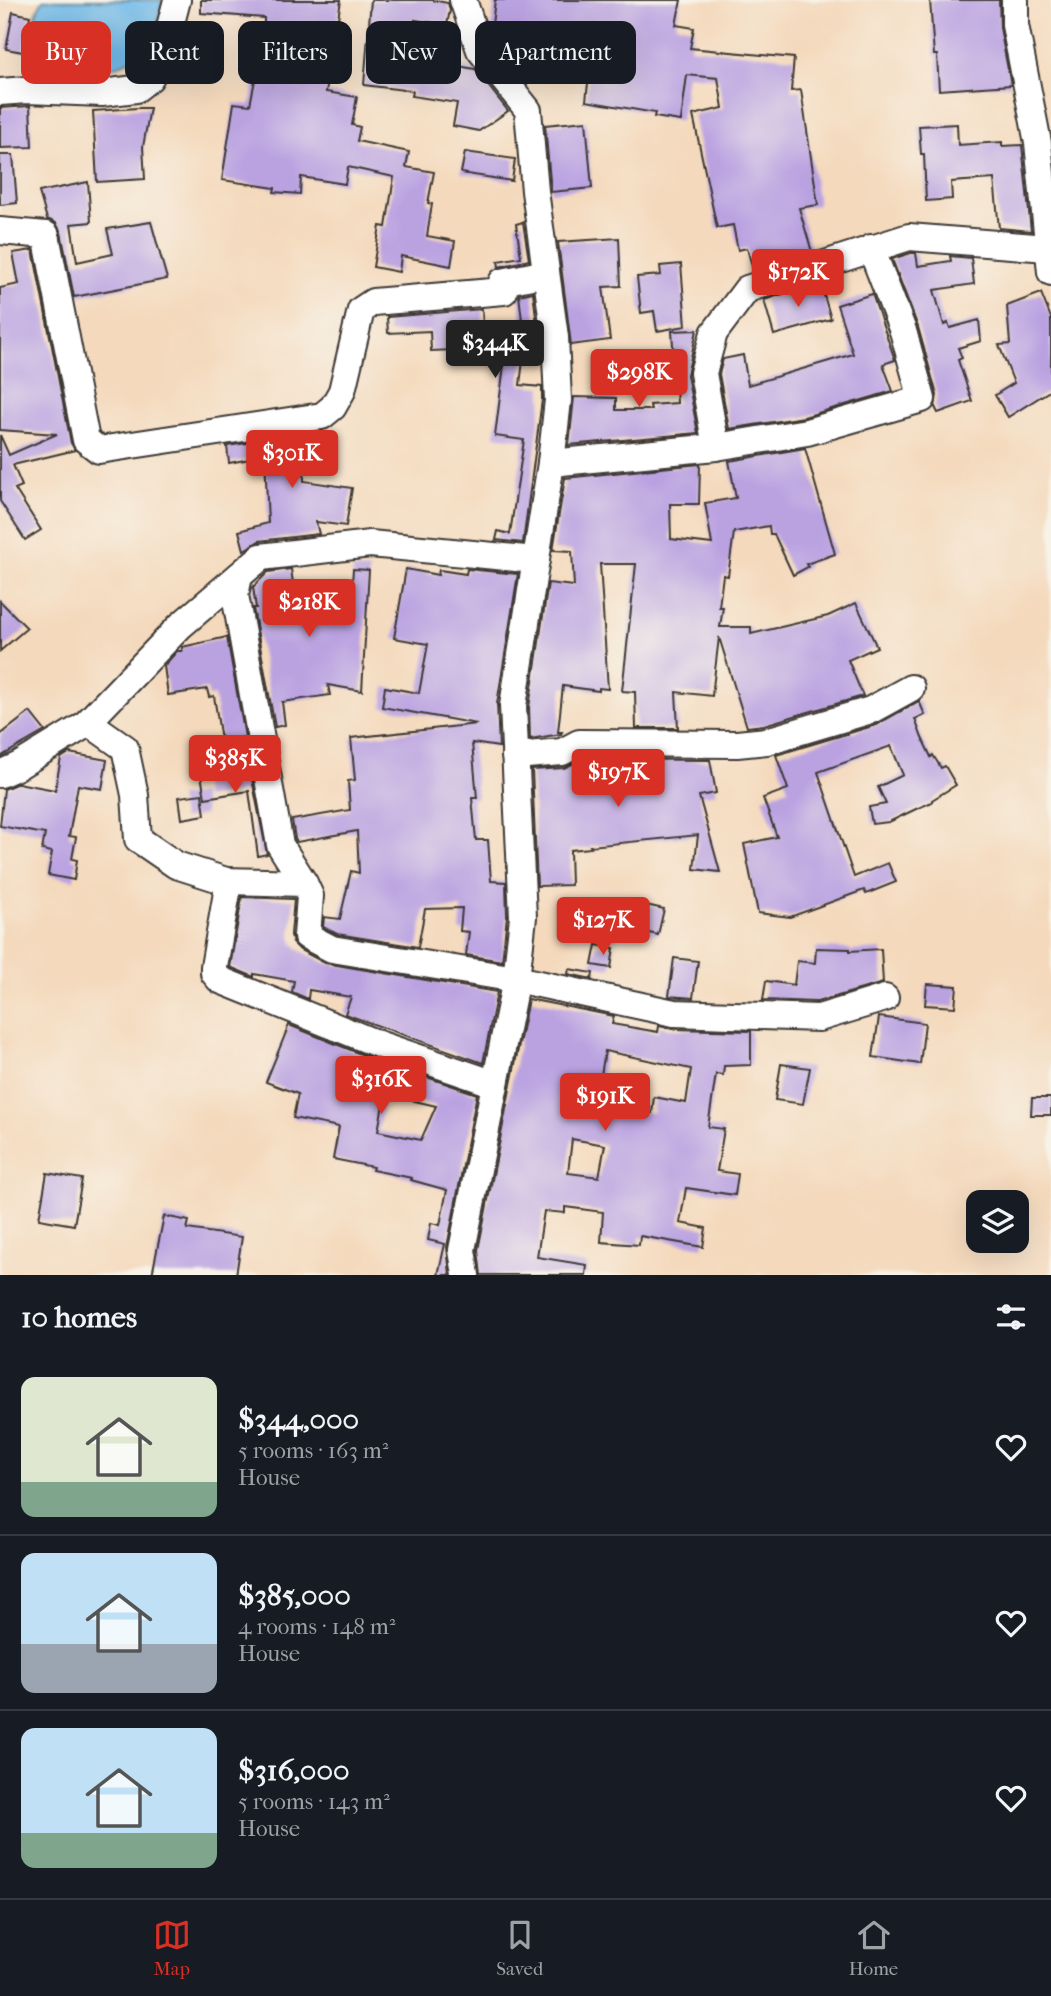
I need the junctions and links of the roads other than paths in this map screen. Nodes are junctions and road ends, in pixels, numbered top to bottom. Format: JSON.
{"nodes":[{"id":1,"x":177,"y":0,"type":"edge"},
{"id":2,"x":463,"y":0,"type":"edge"},
{"id":3,"x":1015,"y":0,"type":"edge"},
{"id":4,"x":0,"y":92,"type":"edge"},
{"id":5,"x":0,"y":231,"type":"edge"},
{"id":6,"x":871,"y":248,"type":"junction"},
{"id":7,"x":1049,"y":260,"type":"edge"},
{"id":8,"x":546,"y":273,"type":"junction"},
{"id":9,"x":716,"y":447,"type":"junction"},
{"id":10,"x":551,"y":463,"type":"junction"},
{"id":11,"x":536,"y":560,"type":"junction"},
{"id":12,"x":239,"y":576,"type":"junction"},
{"id":13,"x":911,"y":688,"type":"dead end"},
{"id":14,"x":88,"y":722,"type":"junction"},
{"id":15,"x":516,"y":756,"type":"junction"},
{"id":16,"x":0,"y":774,"type":"edge"},
{"id":17,"x":229,"y":881,"type":"junction"},
{"id":18,"x":304,"y":883,"type":"junction"},
{"id":19,"x":516,"y":979,"type":"junction"},
{"id":20,"x":885,"y":998,"type":"dead end"},
{"id":21,"x":495,"y":1084,"type":"junction"},
{"id":22,"x":466,"y":1275,"type":"edge"}],
"edges":[{"from":1,"to":4,"type":"street"},
{"from":2,"to":8,"type":"street"},
{"from":3,"to":7,"type":"street"},
{"from":5,"to":8,"type":"street"},
{"from":6,"to":7,"type":"street"},
{"from":6,"to":9,"type":"street"},
{"from":6,"to":9,"type":"street"},
{"from":8,"to":10,"type":"street"},
{"from":9,"to":10,"type":"street"},
{"from":10,"to":11,"type":"street"},
{"from":11,"to":12,"type":"street"},
{"from":11,"to":15,"type":"street"},
{"from":12,"to":14,"type":"street"},
{"from":12,"to":18,"type":"street"},
{"from":13,"to":15,"type":"street"},
{"from":14,"to":16,"type":"street"},
{"from":14,"to":17,"type":"street"},
{"from":15,"to":19,"type":"street"},
{"from":17,"to":18,"type":"street"},
{"from":17,"to":21,"type":"street"},
{"from":18,"to":19,"type":"street"},
{"from":19,"to":20,"type":"street"},
{"from":19,"to":21,"type":"street"},
{"from":21,"to":22,"type":"street"}]}
